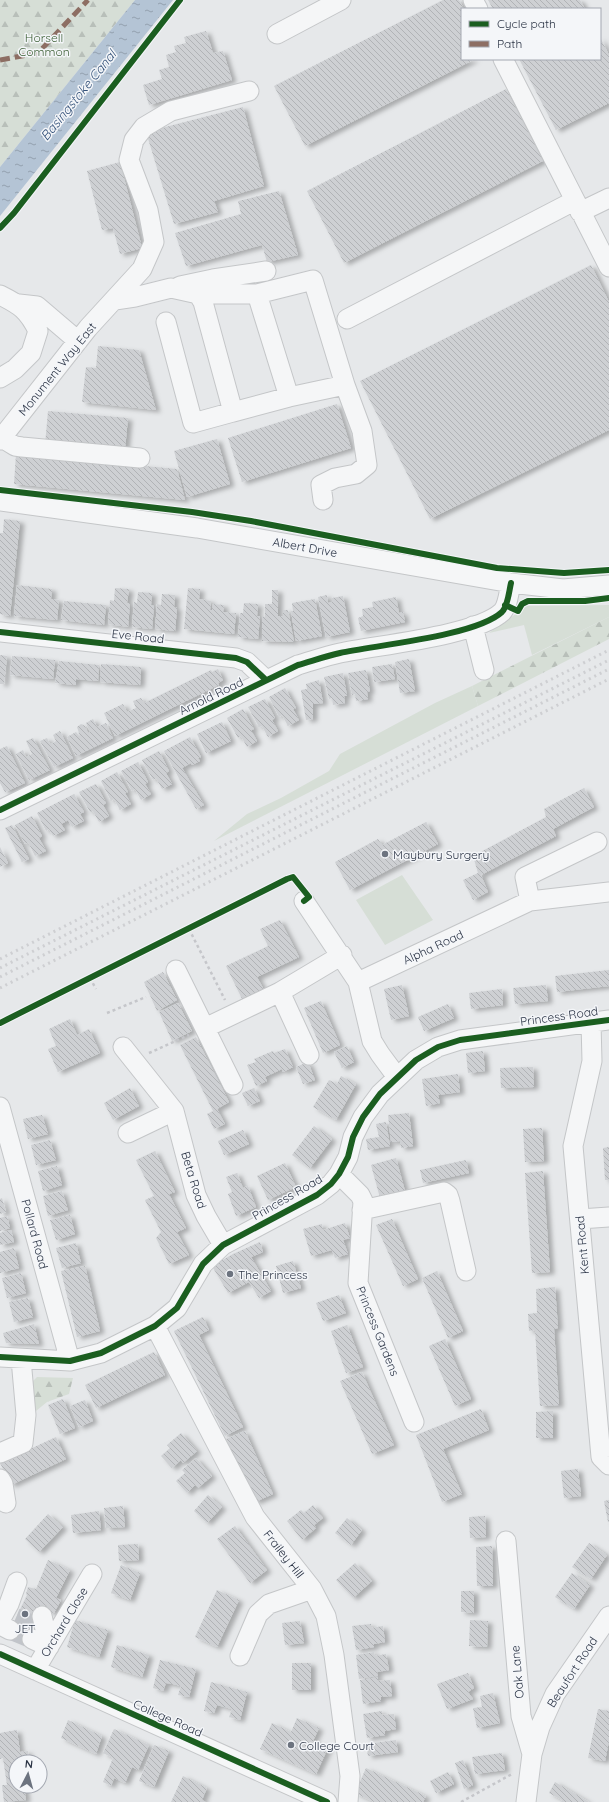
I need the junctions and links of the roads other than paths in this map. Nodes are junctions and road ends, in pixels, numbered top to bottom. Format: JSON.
{"nodes":[{"id":1,"x":341,"y":0,"type":"edge"},
{"id":2,"x":277,"y":34,"type":"dead end"},
{"id":3,"x":504,"y":60,"type":"edge"},
{"id":4,"x":249,"y":91,"type":"dead end"},
{"id":5,"x":609,"y":198,"type":"edge"},
{"id":6,"x":577,"y":207,"type":"junction"},
{"id":7,"x":609,"y":267,"type":"edge"},
{"id":8,"x":266,"y":271,"type":"dead end"},
{"id":9,"x":171,"y":288,"type":"junction"},
{"id":10,"x":198,"y":294,"type":"junction"},
{"id":11,"x":257,"y":294,"type":"junction"},
{"id":12,"x":0,"y":295,"type":"edge"},
{"id":13,"x":115,"y":300,"type":"junction"},
{"id":14,"x":19,"y":304,"type":"junction"},
{"id":15,"x":347,"y":319,"type":"dead end"},
{"id":16,"x":166,"y":322,"type":"dead end"},
{"id":17,"x":78,"y":341,"type":"junction"},
{"id":18,"x":0,"y":378,"type":"edge"},
{"id":19,"x":345,"y":385,"type":"junction"},
{"id":20,"x":288,"y":397,"type":"junction"},
{"id":21,"x":234,"y":412,"type":"junction"},
{"id":22,"x":1,"y":439,"type":"edge"},
{"id":23,"x":140,"y":458,"type":"dead end"},
{"id":24,"x":323,"y":500,"type":"dead end"},
{"id":25,"x":0,"y":501,"type":"edge"},
{"id":26,"x":511,"y":583,"type":"junction"},
{"id":27,"x":609,"y":586,"type":"edge"},
{"id":28,"x":473,"y":626,"type":"junction"},
{"id":29,"x":0,"y":632,"type":"edge"},
{"id":30,"x":484,"y":670,"type":"dead end"},
{"id":31,"x":266,"y":680,"type":"junction"},
{"id":32,"x":0,"y":810,"type":"edge"},
{"id":33,"x":597,"y":842,"type":"dead end"},
{"id":34,"x":609,"y":892,"type":"edge"},
{"id":35,"x":304,"y":901,"type":"dead end"},
{"id":36,"x":530,"y":902,"type":"junction"},
{"id":37,"x":342,"y":956,"type":"junction"},
{"id":38,"x":176,"y":970,"type":"dead end"},
{"id":39,"x":358,"y":982,"type":"junction"},
{"id":40,"x":280,"y":992,"type":"junction"},
{"id":41,"x":600,"y":1022,"type":"edge"},
{"id":42,"x":205,"y":1028,"type":"junction"},
{"id":43,"x":128,"y":1054,"type":"road end"},
{"id":44,"x":309,"y":1055,"type":"dead end"},
{"id":45,"x":397,"y":1077,"type":"junction"},
{"id":46,"x":233,"y":1084,"type":"dead end"},
{"id":47,"x":0,"y":1107,"type":"edge"},
{"id":48,"x":174,"y":1111,"type":"junction"},
{"id":49,"x":128,"y":1133,"type":"dead end"},
{"id":50,"x":339,"y":1174,"type":"junction"},
{"id":51,"x":362,"y":1210,"type":"junction"},
{"id":52,"x":609,"y":1216,"type":"edge"},
{"id":53,"x":580,"y":1219,"type":"junction"},
{"id":54,"x":224,"y":1245,"type":"junction"},
{"id":55,"x":466,"y":1271,"type":"dead end"},
{"id":56,"x":155,"y":1326,"type":"junction"},
{"id":57,"x":0,"y":1357,"type":"edge"},
{"id":58,"x":21,"y":1359,"type":"junction"},
{"id":59,"x":70,"y":1361,"type":"junction"},
{"id":60,"x":414,"y":1422,"type":"dead end"},
{"id":61,"x":0,"y":1453,"type":"edge"},
{"id":62,"x":609,"y":1466,"type":"edge"},
{"id":63,"x":0,"y":1479,"type":"edge"},
{"id":64,"x":6,"y":1503,"type":"dead end"},
{"id":65,"x":506,"y":1541,"type":"dead end"},
{"id":66,"x":92,"y":1574,"type":"dead end"},
{"id":67,"x":17,"y":1582,"type":"dead end"},
{"id":68,"x":312,"y":1590,"type":"junction"},
{"id":69,"x":609,"y":1616,"type":"edge"},
{"id":70,"x":9,"y":1617,"type":"edge"},
{"id":71,"x":0,"y":1654,"type":"edge"},
{"id":72,"x":240,"y":1656,"type":"dead end"},
{"id":73,"x":35,"y":1670,"type":"junction"},
{"id":74,"x":531,"y":1759,"type":"junction"},
{"id":75,"x":327,"y":1802,"type":"edge"},
{"id":76,"x":348,"y":1802,"type":"edge"},
{"id":77,"x":526,"y":1802,"type":"edge"}],
"edges":[{"from":1,"to":2,"type":"street"},
{"from":3,"to":6,"type":"street"},
{"from":4,"to":13,"type":"street","name":"Monument Way East"},
{"from":5,"to":6,"type":"street"},
{"from":6,"to":7,"type":"street"},
{"from":6,"to":15,"type":"street"},
{"from":8,"to":9,"type":"street"},
{"from":9,"to":10,"type":"street"},
{"from":9,"to":13,"type":"street"},
{"from":10,"to":11,"type":"street"},
{"from":10,"to":21,"type":"street"},
{"from":11,"to":19,"type":"street"},
{"from":11,"to":20,"type":"street"},
{"from":12,"to":14,"type":"street"},
{"from":13,"to":17,"type":"street","name":"Monument Way East"},
{"from":14,"to":17,"type":"street"},
{"from":14,"to":18,"type":"street"},
{"from":16,"to":21,"type":"street"},
{"from":17,"to":22,"type":"street","name":"Monument Way East"},
{"from":19,"to":20,"type":"street"},
{"from":19,"to":24,"type":"street"},
{"from":20,"to":21,"type":"street"},
{"from":22,"to":23,"type":"street"},
{"from":25,"to":26,"type":"street","name":"Albert Drive"},
{"from":26,"to":27,"type":"street","name":"Albert Drive"},
{"from":26,"to":28,"type":"street","name":"Arnold Road"},
{"from":28,"to":30,"type":"street"},
{"from":28,"to":31,"type":"street","name":"Arnold Road"},
{"from":29,"to":31,"type":"street","name":"Eve Road"},
{"from":31,"to":32,"type":"street","name":"Arnold Road"},
{"from":33,"to":36,"type":"street"},
{"from":34,"to":36,"type":"street","name":"Alpha Road"},
{"from":35,"to":37,"type":"street"},
{"from":36,"to":39,"type":"street","name":"Alpha Road"},
{"from":37,"to":39,"type":"street"},
{"from":37,"to":40,"type":"street"},
{"from":38,"to":42,"type":"street"},
{"from":39,"to":45,"type":"street"},
{"from":40,"to":42,"type":"street"},
{"from":40,"to":44,"type":"street"},
{"from":41,"to":45,"type":"street","name":"Princess Road"},
{"from":41,"to":53,"type":"street","name":"Kent Road"},
{"from":42,"to":46,"type":"street"},
{"from":43,"to":48,"type":"street","name":"Beta Road"},
{"from":45,"to":50,"type":"street","name":"Princess Road"},
{"from":47,"to":59,"type":"street","name":"Pollard Road"},
{"from":48,"to":49,"type":"street"},
{"from":48,"to":54,"type":"street","name":"Beta Road"},
{"from":50,"to":51,"type":"street","name":"Princess Gardens"},
{"from":50,"to":54,"type":"street","name":"Princess Road"},
{"from":51,"to":55,"type":"street"},
{"from":51,"to":60,"type":"street","name":"Princess Gardens"},
{"from":52,"to":53,"type":"street"},
{"from":53,"to":62,"type":"street","name":"Kent Road"},
{"from":54,"to":56,"type":"street","name":"Princess Road"},
{"from":56,"to":59,"type":"street","name":"Princess Road"},
{"from":56,"to":68,"type":"street","name":"Frailey Hill"},
{"from":57,"to":58,"type":"street","name":"Princess Road"},
{"from":58,"to":59,"type":"street","name":"Princess Road"},
{"from":58,"to":61,"type":"street"},
{"from":63,"to":64,"type":"street"},
{"from":65,"to":74,"type":"street","name":"Oak Lane"},
{"from":66,"to":73,"type":"street","name":"Orchard Close"},
{"from":67,"to":70,"type":"street"},
{"from":68,"to":72,"type":"street"},
{"from":68,"to":76,"type":"street","name":"Frailey Hill"},
{"from":69,"to":74,"type":"street","name":"Beaufort Road"},
{"from":71,"to":73,"type":"street","name":"College Road"},
{"from":73,"to":75,"type":"street","name":"College Road"},
{"from":74,"to":77,"type":"street","name":"Oak Lane"}]}
